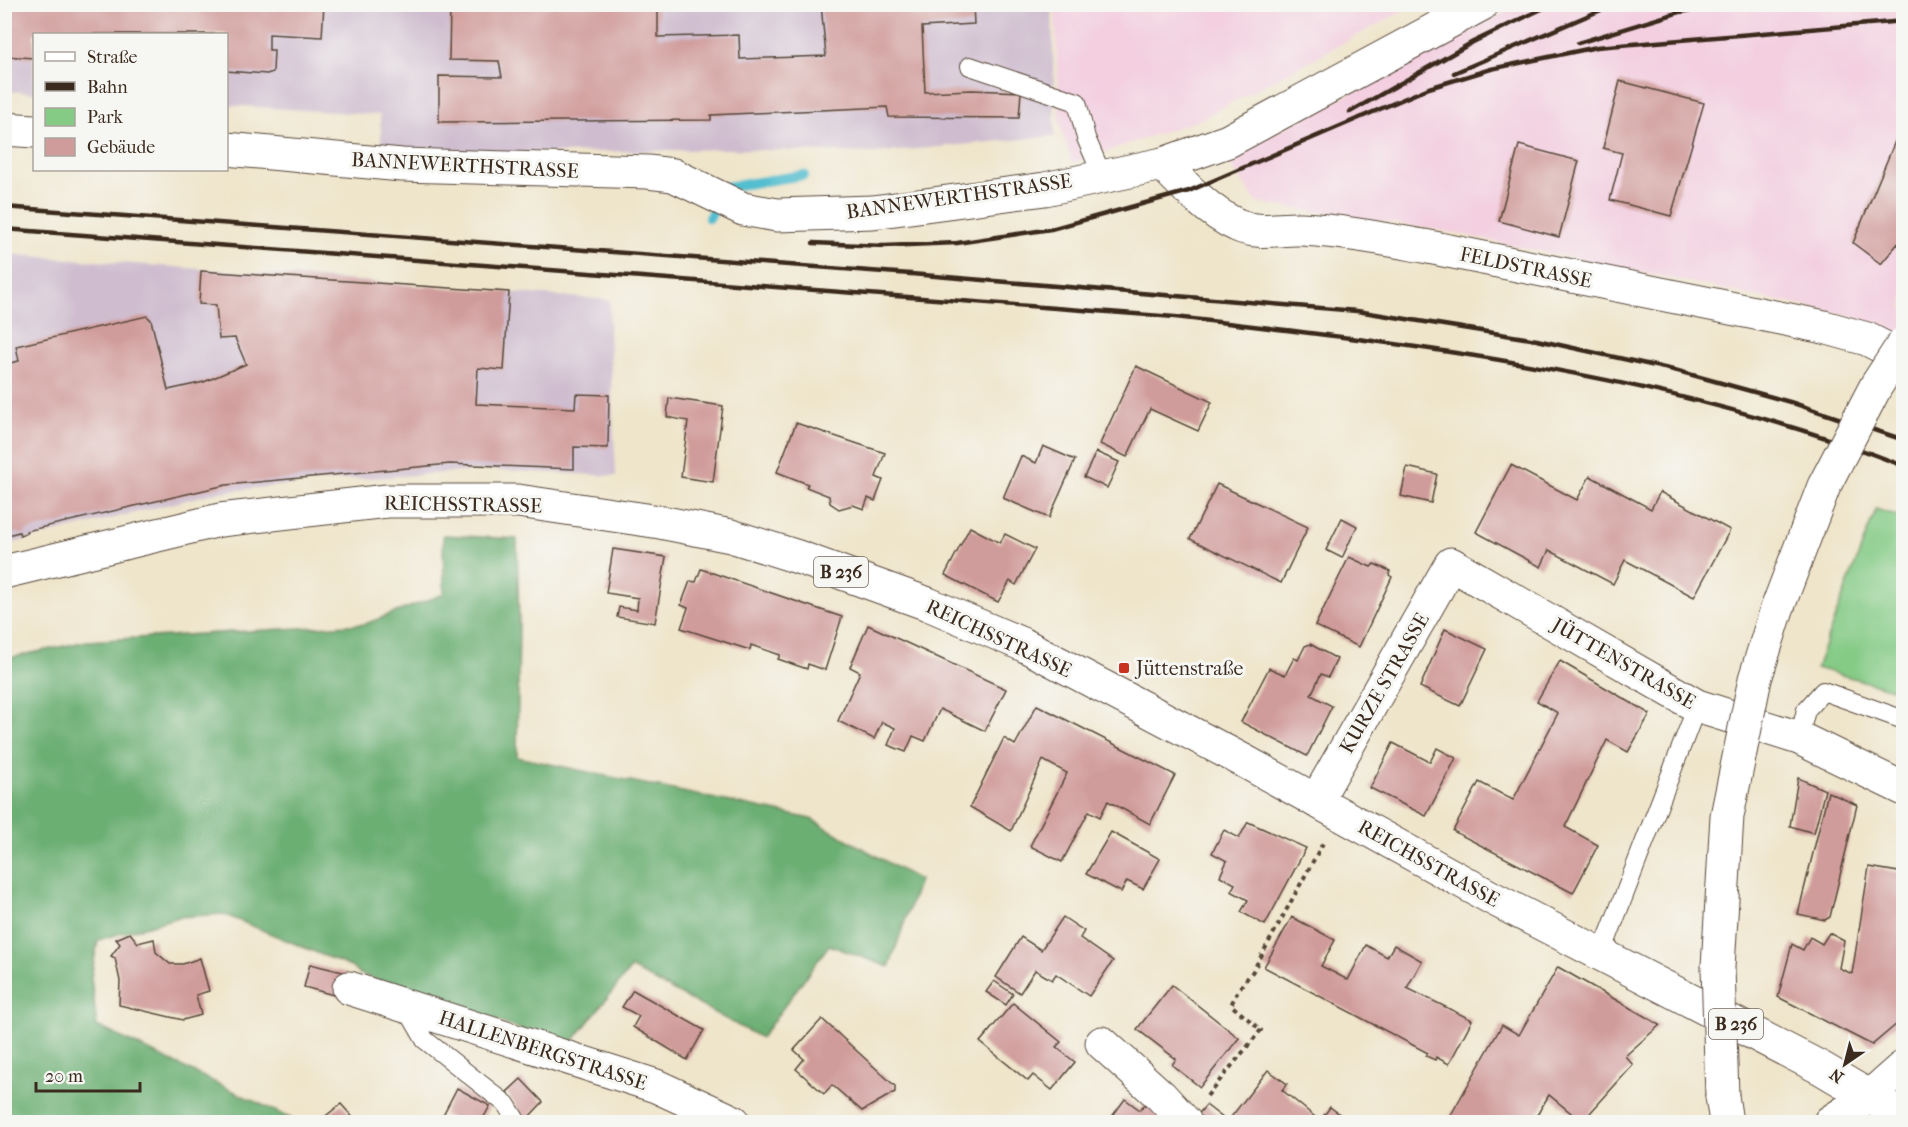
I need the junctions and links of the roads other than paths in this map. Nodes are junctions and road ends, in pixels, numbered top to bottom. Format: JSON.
{"nodes":[{"id":1,"x":1482,"y":4,"type":"edge"},
{"id":2,"x":970,"y":66,"type":"dead end"},
{"id":3,"x":4,"y":129,"type":"edge"},
{"id":4,"x":33,"y":131,"type":"edge"},
{"id":5,"x":228,"y":149,"type":"edge"},
{"id":6,"x":1163,"y":164,"type":"junction"},
{"id":7,"x":1102,"y":175,"type":"junction"},
{"id":8,"x":1904,"y":343,"type":"edge"},
{"id":9,"x":1904,"y":358,"type":"edge"},
{"id":10,"x":1452,"y":564,"type":"joint"},
{"id":11,"x":4,"y":572,"type":"edge"},
{"id":12,"x":1698,"y":706,"type":"junction"},
{"id":13,"x":1904,"y":720,"type":"edge"},
{"id":14,"x":1799,"y":738,"type":"junction"},
{"id":15,"x":1904,"y":789,"type":"edge"},
{"id":16,"x":1327,"y":808,"type":"junction"},
{"id":17,"x":1601,"y":955,"type":"junction"},
{"id":18,"x":349,"y":988,"type":"dead end"},
{"id":19,"x":405,"y":1004,"type":"junction"},
{"id":20,"x":1102,"y":1043,"type":"dead end"},
{"id":21,"x":1904,"y":1066,"type":"edge"},
{"id":22,"x":1870,"y":1096,"type":"junction"},
{"id":23,"x":1193,"y":1113,"type":"edge"},
{"id":24,"x":1904,"y":1117,"type":"edge"},
{"id":25,"x":517,"y":1122,"type":"edge"},
{"id":26,"x":734,"y":1122,"type":"edge"},
{"id":27,"x":1726,"y":1122,"type":"edge"},
{"id":28,"x":1830,"y":1122,"type":"edge"}],
"edges":[{"from":1,"to":6,"type":"street","name":"BANNEWERTHSTRASSE"},
{"from":2,"to":7,"type":"lane"},
{"from":3,"to":4,"type":"street"},
{"from":5,"to":7,"type":"street","name":"BANNEWERTHSTRASSE"},
{"from":6,"to":7,"type":"street","name":"BANNEWERTHSTRASSE"},
{"from":6,"to":9,"type":"street","name":"FELDSTRASSE"},
{"from":8,"to":27,"type":"street","bridge":true},
{"from":10,"to":12,"type":"street","name":"JÜTTENSTRASSE"},
{"from":10,"to":16,"type":"street","name":"KURZE STRASSE"},
{"from":11,"to":16,"type":"street","name":"REICHSSTRASSE","number":"B 236"},
{"from":12,"to":14,"type":"street","name":"JÜTTENSTRASSE"},
{"from":12,"to":17,"type":"lane"},
{"from":13,"to":14,"type":"lane"},
{"from":14,"to":15,"type":"street","name":"JÜTTENSTRASSE"},
{"from":16,"to":17,"type":"street","name":"REICHSSTRASSE","number":"B 236"},
{"from":17,"to":22,"type":"street","name":"REICHSSTRASSE","number":"B 236"},
{"from":18,"to":19,"type":"street","name":"HALLENBERGSTRASSE"},
{"from":19,"to":25,"type":"lane"},
{"from":19,"to":26,"type":"street","name":"HALLENBERGSTRASSE"},
{"from":20,"to":23,"type":"street"},
{"from":21,"to":22,"type":"street"},
{"from":22,"to":24,"type":"street","name":"REICHSSTRASSE","number":"B 236"},
{"from":22,"to":28,"type":"street"}]}
